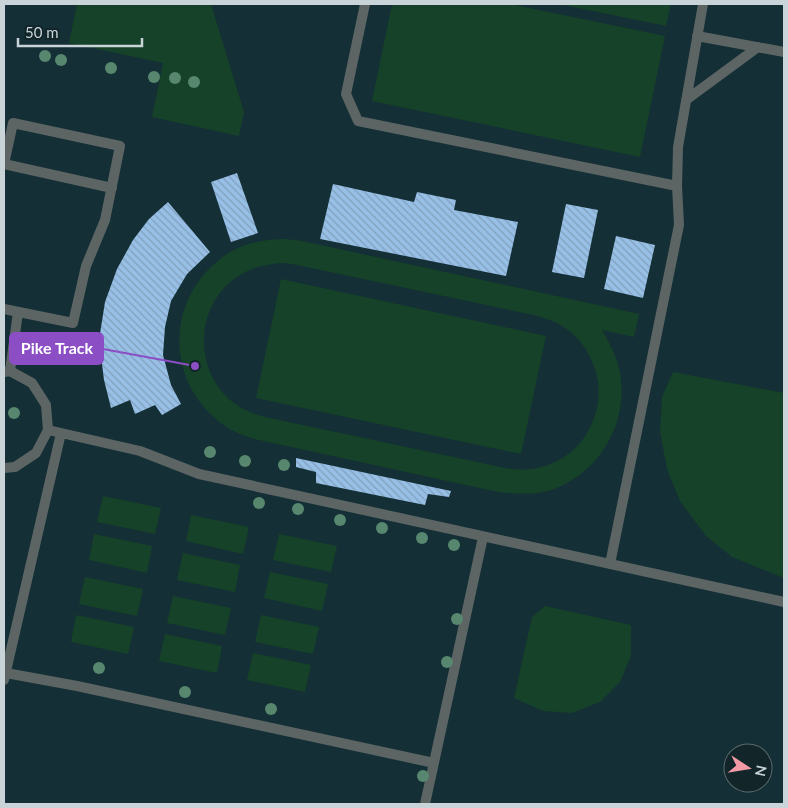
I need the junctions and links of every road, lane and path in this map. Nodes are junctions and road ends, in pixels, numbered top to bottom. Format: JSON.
{"nodes":[{"id":1,"x":365,"y":4,"type":"edge"},
{"id":2,"x":703,"y":4,"type":"edge"},
{"id":3,"x":697,"y":36,"type":"junction"},
{"id":4,"x":758,"y":47,"type":"junction"},
{"id":5,"x":784,"y":52,"type":"edge"},
{"id":6,"x":686,"y":100,"type":"junction"},
{"id":7,"x":6,"y":143,"type":"edge"},
{"id":8,"x":677,"y":186,"type":"junction"},
{"id":9,"x":112,"y":188,"type":"junction"},
{"id":10,"x":4,"y":309,"type":"edge"},
{"id":11,"x":18,"y":312,"type":"junction"},
{"id":12,"x":7,"y":371,"type":"edge"},
{"id":13,"x":48,"y":430,"type":"junction"},
{"id":14,"x":61,"y":433,"type":"junction"},
{"id":15,"x":4,"y":468,"type":"edge"},
{"id":16,"x":483,"y":537,"type":"junction"},
{"id":17,"x":610,"y":564,"type":"junction"},
{"id":18,"x":784,"y":602,"type":"edge"},
{"id":19,"x":5,"y":676,"type":"edge"},
{"id":20,"x":434,"y":763,"type":"junction"},
{"id":21,"x":425,"y":804,"type":"edge"}],
"edges":[{"from":1,"to":8,"type":"lane"},
{"from":2,"to":3,"type":"lane"},
{"from":3,"to":4,"type":"lane"},
{"from":3,"to":6,"type":"lane"},
{"from":4,"to":5,"type":"lane"},
{"from":4,"to":6,"type":"lane"},
{"from":6,"to":8,"type":"lane"},
{"from":7,"to":9,"type":"lane"},
{"from":7,"to":9,"type":"lane"},
{"from":8,"to":17,"type":"lane"},
{"from":9,"to":11,"type":"lane"},
{"from":10,"to":11,"type":"lane"},
{"from":11,"to":12,"type":"lane"},
{"from":12,"to":13,"type":"lane"},
{"from":13,"to":14,"type":"lane"},
{"from":13,"to":15,"type":"lane"},
{"from":14,"to":16,"type":"lane"},
{"from":14,"to":19,"type":"lane"},
{"from":16,"to":17,"type":"lane"},
{"from":16,"to":20,"type":"lane"},
{"from":17,"to":18,"type":"lane"},
{"from":19,"to":20,"type":"lane"},
{"from":20,"to":21,"type":"lane"}]}
